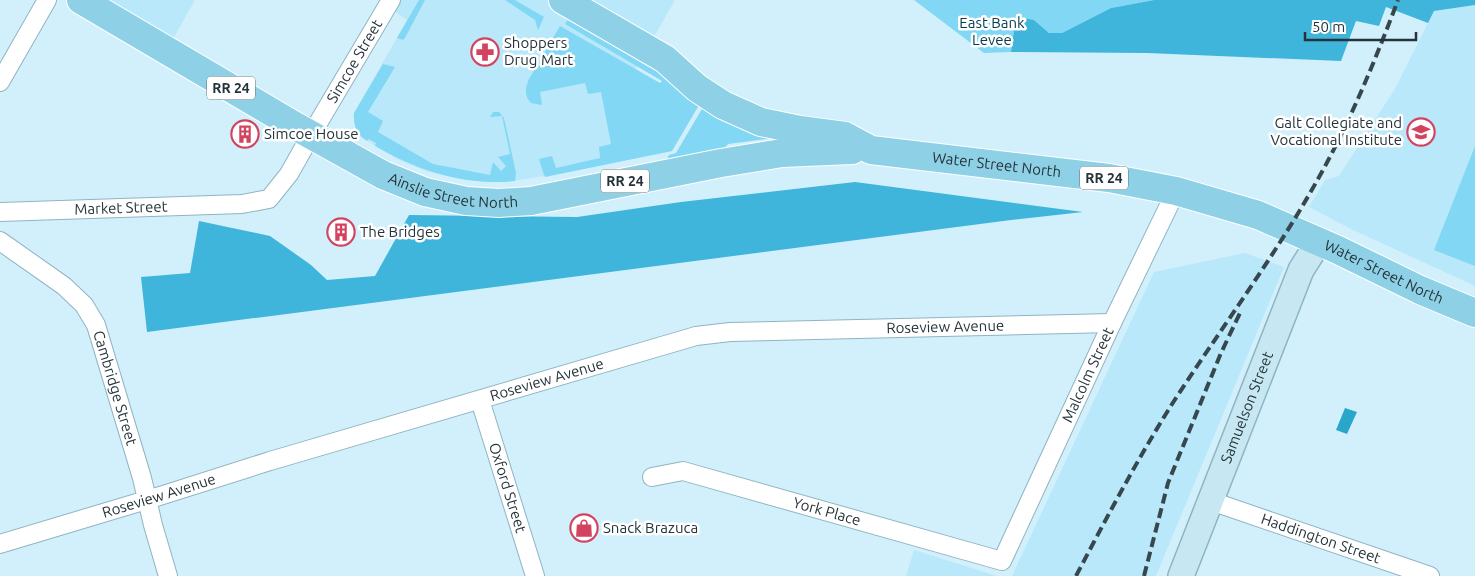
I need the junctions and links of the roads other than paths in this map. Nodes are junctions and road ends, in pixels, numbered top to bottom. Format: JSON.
{"nodes":[{"id":1,"x":47,"y":0,"type":"edge"},
{"id":2,"x":80,"y":0,"type":"edge"},
{"id":3,"x":391,"y":0,"type":"edge"},
{"id":4,"x":563,"y":0,"type":"edge"},
{"id":5,"x":0,"y":82,"type":"edge"},
{"id":6,"x":311,"y":135,"type":"junction"},
{"id":7,"x":871,"y":150,"type":"junction"},
{"id":8,"x":1176,"y":191,"type":"junction"},
{"id":9,"x":242,"y":204,"type":"joint"},
{"id":10,"x":0,"y":212,"type":"edge"},
{"id":11,"x":0,"y":241,"type":"edge"},
{"id":12,"x":1318,"y":243,"type":"junction"},
{"id":13,"x":1475,"y":313,"type":"edge"},
{"id":14,"x":1112,"y":323,"type":"junction"},
{"id":15,"x":480,"y":400,"type":"junction"},
{"id":16,"x":652,"y":477,"type":"dead end"},
{"id":17,"x":148,"y":500,"type":"junction"},
{"id":18,"x":1211,"y":501,"type":"junction"},
{"id":19,"x":0,"y":544,"type":"edge"},
{"id":20,"x":1002,"y":561,"type":"joint"},
{"id":21,"x":168,"y":576,"type":"edge"},
{"id":22,"x":534,"y":576,"type":"edge"},
{"id":23,"x":1181,"y":576,"type":"edge"},
{"id":24,"x":1430,"y":576,"type":"edge"}],
"edges":[{"from":1,"to":5,"type":"street"},
{"from":2,"to":6,"type":"main road","name":"Ainslie Street North","number":"RR 24"},
{"from":3,"to":6,"type":"street","name":"Simcoe Street"},
{"from":4,"to":7,"type":"main road","name":"Water Street North","number":"RR 24"},
{"from":6,"to":7,"type":"main road","name":"Ainslie Street North","number":"RR 24"},
{"from":6,"to":9,"type":"street","name":"Simcoe Street"},
{"from":7,"to":8,"type":"main road","name":"Water Street North","number":"RR 24"},
{"from":8,"to":12,"type":"main road","name":"Water Street North","number":"RR 24"},
{"from":8,"to":14,"type":"street","name":"Malcolm Street"},
{"from":9,"to":10,"type":"street","name":"Market Street"},
{"from":11,"to":17,"type":"street","name":"Cambridge Street"},
{"from":12,"to":13,"type":"main road","name":"Water Street North","number":"RR 24"},
{"from":12,"to":18,"type":"street","name":"Samuelson Street"},
{"from":14,"to":15,"type":"street","name":"Roseview Avenue"},
{"from":14,"to":20,"type":"street","name":"Malcolm Street"},
{"from":15,"to":17,"type":"street","name":"Roseview Avenue"},
{"from":15,"to":22,"type":"street","name":"Oxford Street"},
{"from":16,"to":20,"type":"street","name":"York Place"},
{"from":17,"to":19,"type":"street","name":"Roseview Avenue"},
{"from":17,"to":21,"type":"street","name":"Cambridge Street"},
{"from":18,"to":23,"type":"street","name":"Samuelson Street"},
{"from":18,"to":24,"type":"street","name":"Haddington Street"}]}
